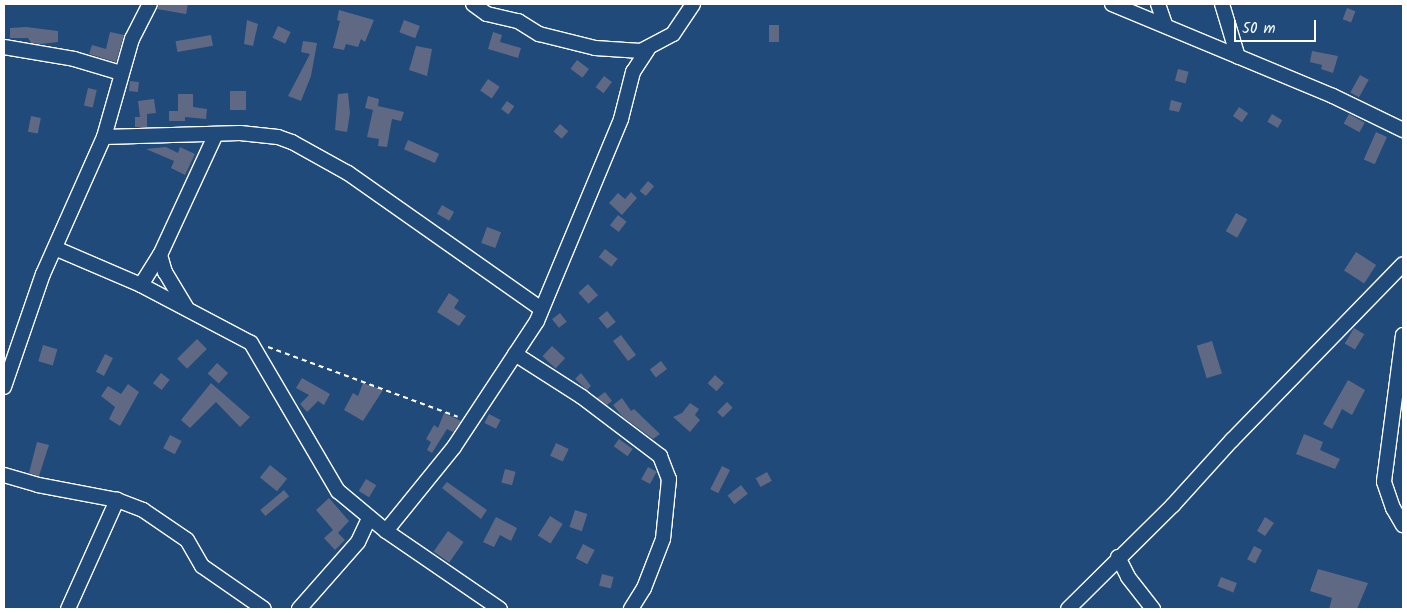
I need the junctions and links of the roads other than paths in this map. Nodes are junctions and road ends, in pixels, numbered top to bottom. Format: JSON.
{"nodes":[{"id":1,"x":150,"y":4,"type":"edge"},
{"id":2,"x":473,"y":4,"type":"edge"},
{"id":3,"x":693,"y":4,"type":"edge"},
{"id":4,"x":1112,"y":4,"type":"edge"},
{"id":5,"x":1158,"y":4,"type":"edge"},
{"id":6,"x":1222,"y":4,"type":"edge"},
{"id":7,"x":1166,"y":24,"type":"junction"},
{"id":8,"x":5,"y":43,"type":"edge"},
{"id":9,"x":648,"y":49,"type":"junction"},
{"id":10,"x":1238,"y":57,"type":"junction"},
{"id":11,"x":121,"y":73,"type":"junction"},
{"id":12,"x":1403,"y":130,"type":"edge"},
{"id":13,"x":215,"y":136,"type":"junction"},
{"id":14,"x":104,"y":137,"type":"junction"},
{"id":15,"x":57,"y":249,"type":"junction"},
{"id":16,"x":160,"y":255,"type":"junction"},
{"id":17,"x":1403,"y":266,"type":"edge"},
{"id":18,"x":141,"y":285,"type":"junction"},
{"id":19,"x":540,"y":308,"type":"junction"},
{"id":20,"x":188,"y":310,"type":"junction"},
{"id":21,"x":1403,"y":335,"type":"edge"},
{"id":22,"x":515,"y":354,"type":"junction"},
{"id":23,"x":4,"y":387,"type":"edge"},
{"id":24,"x":4,"y":475,"type":"edge"},
{"id":25,"x":117,"y":500,"type":"junction"},
{"id":26,"x":369,"y":518,"type":"junction"},
{"id":27,"x":1403,"y":525,"type":"edge"},
{"id":28,"x":386,"y":531,"type":"junction"},
{"id":29,"x":1118,"y":557,"type":"junction"},
{"id":30,"x":68,"y":609,"type":"edge"},
{"id":31,"x":264,"y":609,"type":"edge"},
{"id":32,"x":299,"y":609,"type":"edge"},
{"id":33,"x":500,"y":609,"type":"edge"},
{"id":34,"x":631,"y":609,"type":"edge"},
{"id":35,"x":1068,"y":609,"type":"edge"},
{"id":36,"x":1153,"y":609,"type":"edge"}],
"edges":[{"from":1,"to":11,"type":"street"},
{"from":2,"to":9,"type":"street"},
{"from":3,"to":9,"type":"street"},
{"from":4,"to":7,"type":"street"},
{"from":5,"to":7,"type":"street"},
{"from":6,"to":10,"type":"street"},
{"from":7,"to":10,"type":"street"},
{"from":8,"to":11,"type":"street"},
{"from":9,"to":19,"type":"street"},
{"from":10,"to":12,"type":"street"},
{"from":11,"to":14,"type":"street"},
{"from":13,"to":14,"type":"street"},
{"from":13,"to":16,"type":"street"},
{"from":13,"to":19,"type":"street"},
{"from":14,"to":15,"type":"street"},
{"from":15,"to":18,"type":"street"},
{"from":15,"to":23,"type":"street"},
{"from":16,"to":18,"type":"street"},
{"from":16,"to":20,"type":"street"},
{"from":17,"to":29,"type":"street"},
{"from":18,"to":20,"type":"street"},
{"from":19,"to":22,"type":"street"},
{"from":20,"to":26,"type":"street"},
{"from":21,"to":27,"type":"street"},
{"from":22,"to":28,"type":"street"},
{"from":22,"to":34,"type":"street"},
{"from":24,"to":25,"type":"street"},
{"from":25,"to":30,"type":"street"},
{"from":25,"to":31,"type":"street"},
{"from":26,"to":28,"type":"street"},
{"from":26,"to":32,"type":"street"},
{"from":28,"to":33,"type":"street"},
{"from":29,"to":35,"type":"street"},
{"from":29,"to":36,"type":"street"}]}
